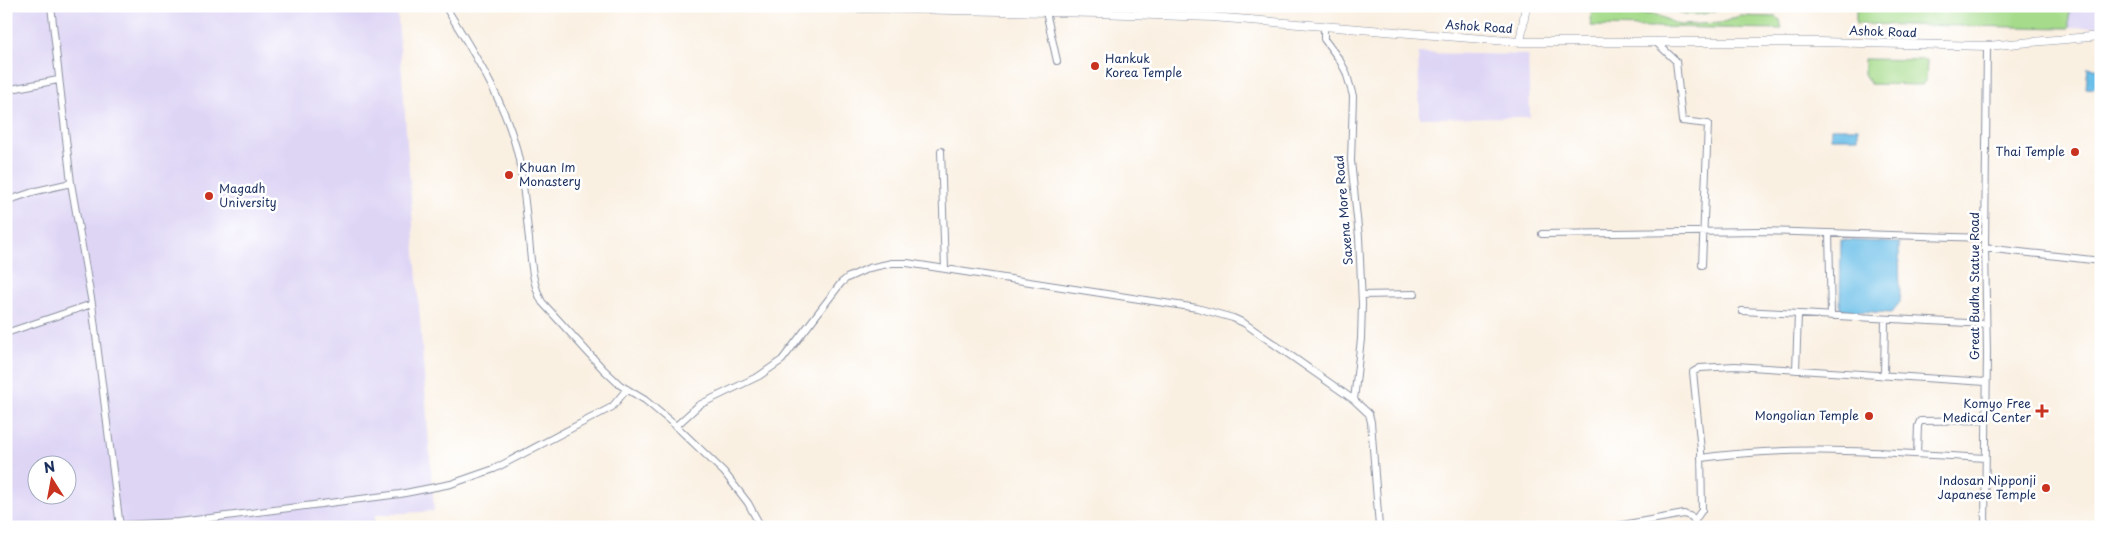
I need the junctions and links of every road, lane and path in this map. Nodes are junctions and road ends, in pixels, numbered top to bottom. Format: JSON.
{"nodes":[{"id":1,"x":51,"y":6,"type":"edge"},
{"id":2,"x":445,"y":6,"type":"edge"},
{"id":3,"x":765,"y":6,"type":"edge"},
{"id":4,"x":1526,"y":6,"type":"edge"},
{"id":5,"x":805,"y":7,"type":"edge"},
{"id":6,"x":1098,"y":10,"type":"edge"},
{"id":7,"x":1046,"y":12,"type":"junction"},
{"id":8,"x":1324,"y":27,"type":"junction"},
{"id":9,"x":2101,"y":36,"type":"edge"},
{"id":10,"x":1520,"y":42,"type":"junction"},
{"id":11,"x":1656,"y":42,"type":"junction"},
{"id":12,"x":1987,"y":46,"type":"junction"},
{"id":13,"x":1057,"y":60,"type":"dead end"},
{"id":14,"x":58,"y":80,"type":"junction"},
{"id":15,"x":6,"y":90,"type":"edge"},
{"id":16,"x":941,"y":151,"type":"dead end"},
{"id":17,"x":71,"y":183,"type":"junction"},
{"id":18,"x":6,"y":201,"type":"edge"},
{"id":19,"x":1704,"y":232,"type":"junction"},
{"id":20,"x":1829,"y":233,"type":"junction"},
{"id":21,"x":1542,"y":234,"type":"dead end"},
{"id":22,"x":1985,"y":238,"type":"junction"},
{"id":23,"x":1985,"y":248,"type":"junction"},
{"id":24,"x":2101,"y":261,"type":"edge"},
{"id":25,"x":1702,"y":265,"type":"dead end"},
{"id":26,"x":946,"y":268,"type":"junction"},
{"id":27,"x":1415,"y":294,"type":"dead end"},
{"id":28,"x":1362,"y":295,"type":"junction"},
{"id":29,"x":92,"y":304,"type":"junction"},
{"id":30,"x":1742,"y":311,"type":"dead end"},
{"id":31,"x":1798,"y":314,"type":"junction"},
{"id":32,"x":1831,"y":316,"type":"junction"},
{"id":33,"x":1885,"y":319,"type":"junction"},
{"id":34,"x":1986,"y":324,"type":"junction"},
{"id":35,"x":6,"y":333,"type":"edge"},
{"id":36,"x":1796,"y":370,"type":"junction"},
{"id":37,"x":1884,"y":376,"type":"junction"},
{"id":38,"x":1986,"y":382,"type":"junction"},
{"id":39,"x":627,"y":389,"type":"junction"},
{"id":40,"x":1354,"y":400,"type":"junction"},
{"id":41,"x":1986,"y":420,"type":"junction"},
{"id":42,"x":676,"y":426,"type":"junction"},
{"id":43,"x":1917,"y":454,"type":"junction"},
{"id":44,"x":1701,"y":458,"type":"junction"},
{"id":45,"x":1985,"y":458,"type":"junction"},
{"id":46,"x":1695,"y":520,"type":"junction"},
{"id":47,"x":120,"y":526,"type":"edge"},
{"id":48,"x":761,"y":527,"type":"edge"},
{"id":49,"x":1379,"y":527,"type":"edge"},
{"id":50,"x":1611,"y":527,"type":"edge"},
{"id":51,"x":1698,"y":527,"type":"edge"},
{"id":52,"x":1985,"y":527,"type":"edge"}],
"edges":[{"from":1,"to":14,"type":"street"},
{"from":2,"to":39,"type":"street"},
{"from":3,"to":5,"type":"street","name":"Ashok Road"},
{"from":4,"to":10,"type":"street"},
{"from":5,"to":7,"type":"street","name":"Ashok Road"},
{"from":6,"to":7,"type":"street","name":"Ashok Road"},
{"from":6,"to":8,"type":"street","name":"Ashok Road"},
{"from":7,"to":13,"type":"street"},
{"from":8,"to":10,"type":"street","name":"Ashok Road"},
{"from":8,"to":28,"type":"street","name":"Saxena More Road"},
{"from":9,"to":12,"type":"street","name":"Ashok Road"},
{"from":10,"to":11,"type":"street","name":"Ashok Road"},
{"from":11,"to":12,"type":"street","name":"Ashok Road"},
{"from":11,"to":19,"type":"street"},
{"from":12,"to":22,"type":"street","name":"Great Budha Statue Road"},
{"from":14,"to":15,"type":"street"},
{"from":14,"to":17,"type":"street"},
{"from":16,"to":26,"type":"street"},
{"from":17,"to":18,"type":"street"},
{"from":17,"to":29,"type":"street"},
{"from":19,"to":20,"type":"street"},
{"from":19,"to":21,"type":"street"},
{"from":19,"to":25,"type":"street"},
{"from":20,"to":22,"type":"street"},
{"from":20,"to":32,"type":"street"},
{"from":22,"to":23,"type":"street","name":"Great Budha Statue Road"},
{"from":23,"to":24,"type":"street"},
{"from":23,"to":34,"type":"street","name":"Great Budha Statue Road"},
{"from":26,"to":40,"type":"street"},
{"from":26,"to":42,"type":"street"},
{"from":27,"to":28,"type":"street"},
{"from":28,"to":40,"type":"street","name":"Saxena More Road"},
{"from":29,"to":35,"type":"street"},
{"from":29,"to":47,"type":"street"},
{"from":30,"to":31,"type":"street"},
{"from":31,"to":32,"type":"street"},
{"from":31,"to":36,"type":"street"},
{"from":32,"to":33,"type":"street"},
{"from":33,"to":34,"type":"street"},
{"from":33,"to":37,"type":"street"},
{"from":34,"to":38,"type":"street","name":"Great Budha Statue Road"},
{"from":36,"to":37,"type":"street"},
{"from":36,"to":44,"type":"street"},
{"from":37,"to":38,"type":"street"},
{"from":38,"to":41,"type":"street","name":"Great Budha Statue Road"},
{"from":39,"to":42,"type":"street"},
{"from":39,"to":47,"type":"street"},
{"from":40,"to":49,"type":"street"},
{"from":41,"to":43,"type":"street"},
{"from":41,"to":45,"type":"street","name":"Great Budha Statue Road"},
{"from":42,"to":48,"type":"street"},
{"from":43,"to":44,"type":"street"},
{"from":43,"to":45,"type":"street"},
{"from":44,"to":46,"type":"street"},
{"from":45,"to":52,"type":"street","name":"Great Budha Statue Road"},
{"from":46,"to":50,"type":"street"},
{"from":46,"to":51,"type":"street"}]}
